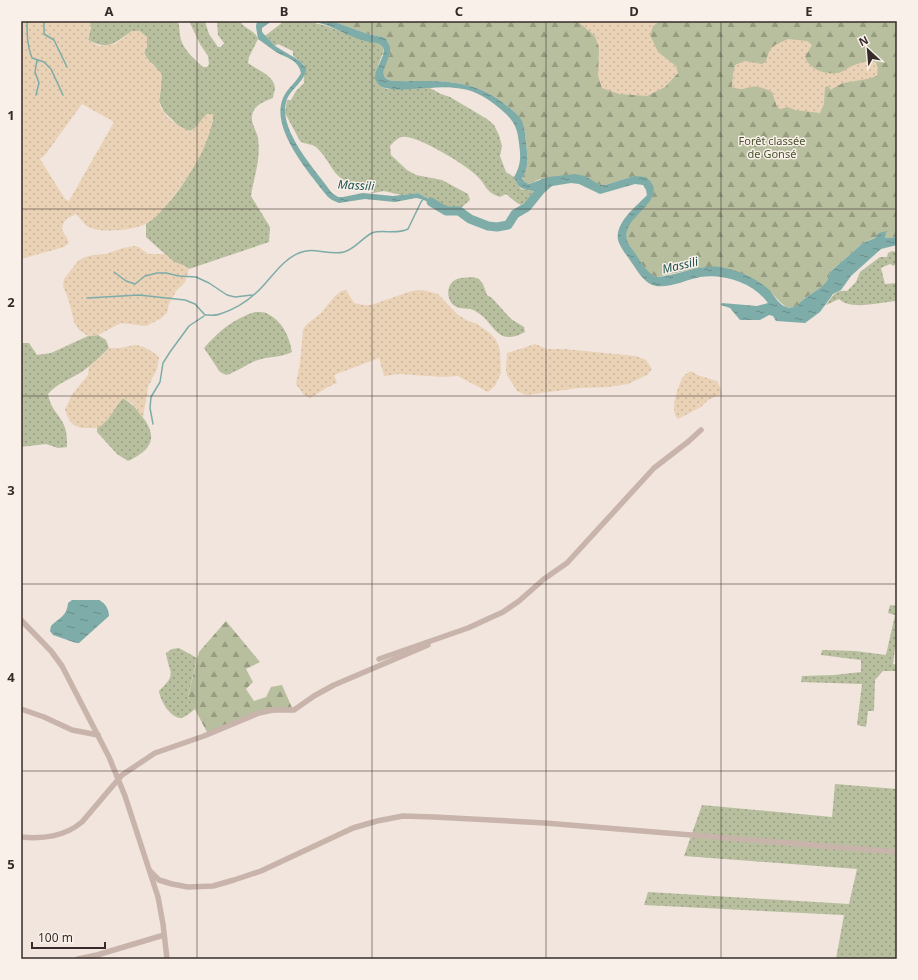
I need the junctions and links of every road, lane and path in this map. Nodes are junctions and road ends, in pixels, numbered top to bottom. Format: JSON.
{"nodes":[{"id":1,"x":701,"y":430,"type":"dead end"},
{"id":2,"x":21,"y":620,"type":"edge"},
{"id":3,"x":21,"y":627,"type":"edge"},
{"id":4,"x":30,"y":629,"type":"junction"},
{"id":5,"x":428,"y":645,"type":"dead end"},
{"id":6,"x":379,"y":659,"type":"dead end"},
{"id":7,"x":21,"y":710,"type":"edge"},
{"id":8,"x":98,"y":735,"type":"junction"},
{"id":9,"x":117,"y":780,"type":"junction"},
{"id":10,"x":21,"y":837,"type":"edge"},
{"id":11,"x":897,"y":852,"type":"edge"},
{"id":12,"x":150,"y":871,"type":"junction"},
{"id":13,"x":164,"y":935,"type":"junction"},
{"id":14,"x":78,"y":959,"type":"edge"},
{"id":15,"x":167,"y":959,"type":"edge"}],
"edges":[{"from":1,"to":6,"type":"street"},
{"from":2,"to":4,"type":"street"},
{"from":3,"to":4,"type":"street"},
{"from":4,"to":8,"type":"street"},
{"from":5,"to":9,"type":"street"},
{"from":7,"to":8,"type":"street"},
{"from":8,"to":9,"type":"street"},
{"from":9,"to":10,"type":"street"},
{"from":9,"to":12,"type":"street"},
{"from":11,"to":12,"type":"street"},
{"from":12,"to":13,"type":"street"},
{"from":13,"to":14,"type":"street"},
{"from":13,"to":15,"type":"street"}]}
